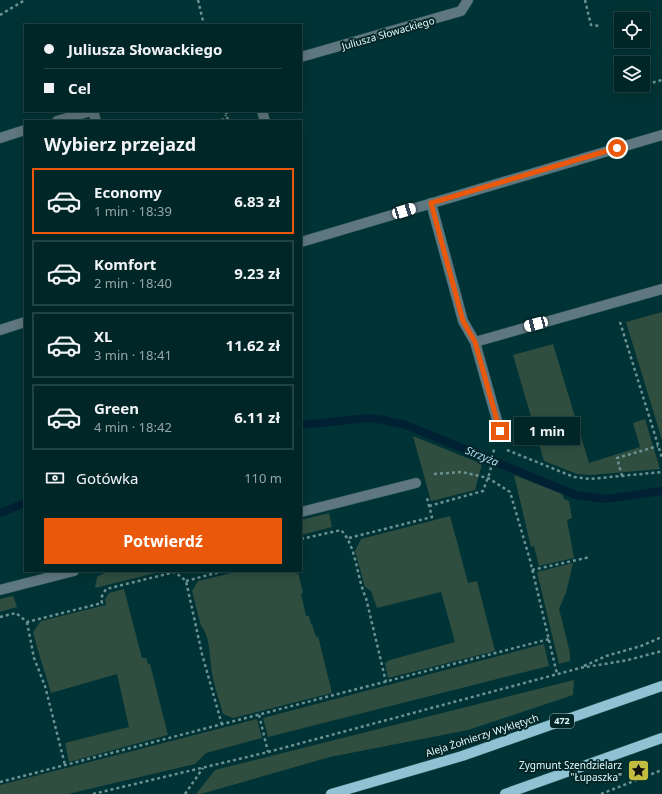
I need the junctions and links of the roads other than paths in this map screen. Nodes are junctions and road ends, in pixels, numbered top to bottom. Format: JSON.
{"nodes":[{"id":1,"x":468,"y":0,"type":"edge"},
{"id":2,"x":302,"y":57,"type":"edge"},
{"id":3,"x":88,"y":112,"type":"edge"},
{"id":4,"x":60,"y":120,"type":"edge"},
{"id":5,"x":24,"y":130,"type":"edge"},
{"id":6,"x":662,"y":135,"type":"edge"},
{"id":7,"x":0,"y":138,"type":"edge"},
{"id":8,"x":431,"y":203,"type":"junction"},
{"id":9,"x":302,"y":242,"type":"edge"},
{"id":10,"x":662,"y":289,"type":"edge"},
{"id":11,"x":24,"y":322,"type":"edge"},
{"id":12,"x":0,"y":330,"type":"edge"},
{"id":13,"x":475,"y":342,"type":"junction"},
{"id":14,"x":500,"y":431,"type":"dead end"},
{"id":15,"x":419,"y":480,"type":"road end"},
{"id":16,"x":302,"y":512,"type":"edge"},
{"id":17,"x":70,"y":572,"type":"edge"},
{"id":18,"x":0,"y":590,"type":"edge"},
{"id":19,"x":662,"y":686,"type":"edge"},
{"id":20,"x":662,"y":738,"type":"edge"},
{"id":21,"x":331,"y":794,"type":"edge"},
{"id":22,"x":505,"y":794,"type":"edge"}],
"edges":[{"from":1,"to":2,"type":"street","name":"Juliusza Słowackiego"},
{"from":3,"to":4,"type":"street"},
{"from":5,"to":7,"type":"street"},
{"from":6,"to":8,"type":"street"},
{"from":8,"to":9,"type":"street"},
{"from":8,"to":13,"type":"street"},
{"from":10,"to":13,"type":"street"},
{"from":11,"to":12,"type":"street"},
{"from":13,"to":14,"type":"street"},
{"from":15,"to":16,"type":"street"},
{"from":17,"to":18,"type":"street"},
{"from":19,"to":21,"type":"main road","name":"Aleja Żołnierzy Wyklętych","number":"472"},
{"from":20,"to":22,"type":"main road"}]}
